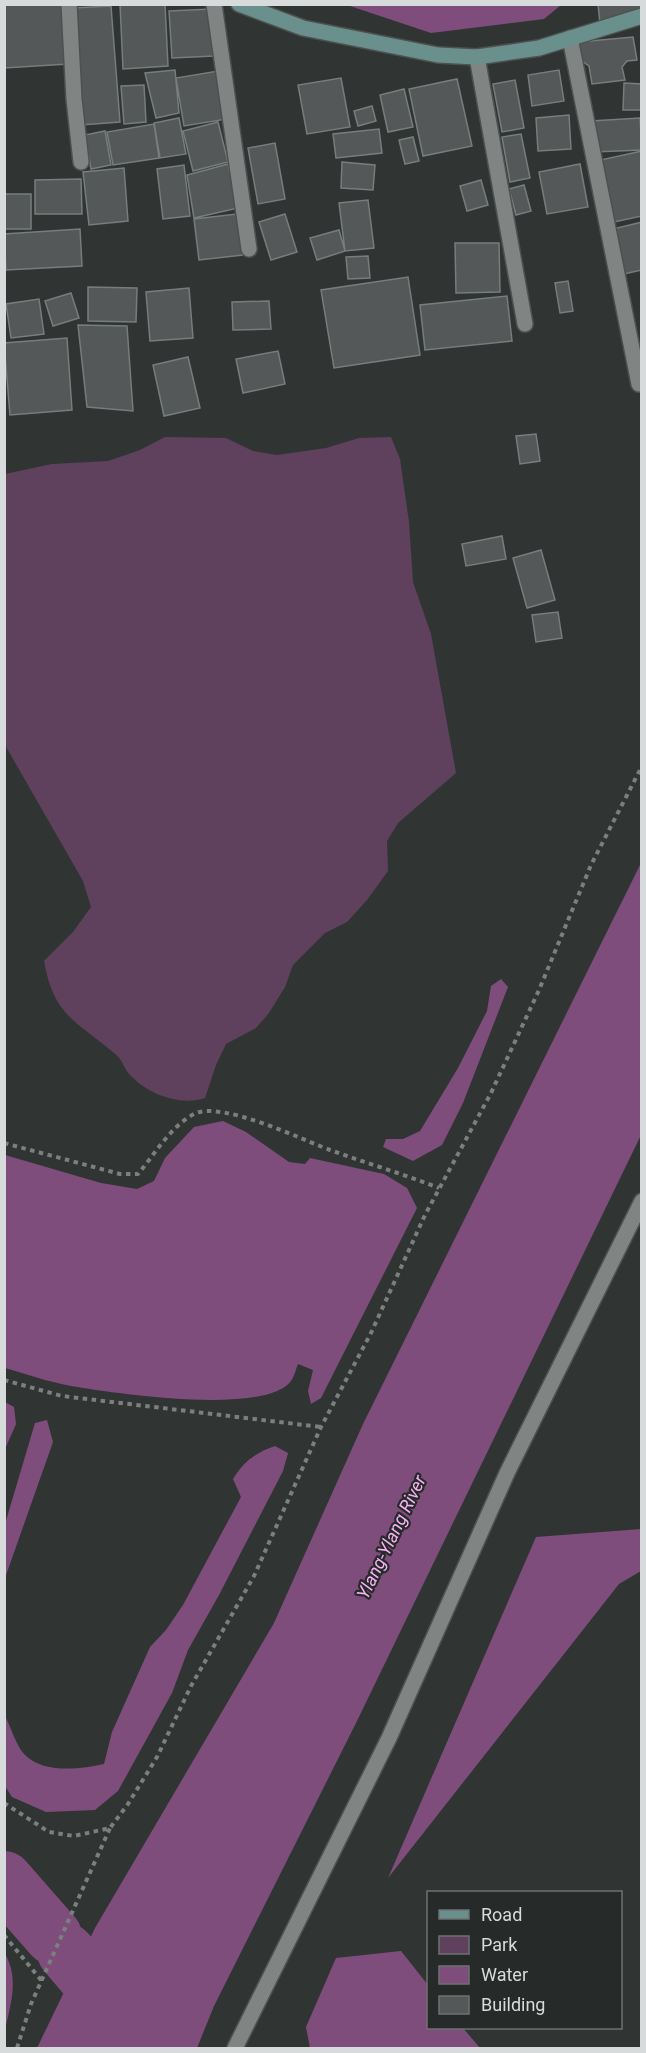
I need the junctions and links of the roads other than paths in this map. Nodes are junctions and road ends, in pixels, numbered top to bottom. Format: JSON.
{"nodes":[{"id":1,"x":69,"y":4,"type":"edge"},
{"id":2,"x":214,"y":4,"type":"edge"},
{"id":3,"x":239,"y":4,"type":"edge"},
{"id":4,"x":642,"y":16,"type":"edge"},
{"id":5,"x":570,"y":38,"type":"junction"},
{"id":6,"x":477,"y":57,"type":"junction"},
{"id":7,"x":81,"y":162,"type":"dead end"},
{"id":8,"x":249,"y":249,"type":"dead end"},
{"id":9,"x":525,"y":324,"type":"dead end"},
{"id":10,"x":639,"y":384,"type":"dead end"},
{"id":11,"x":642,"y":1200,"type":"edge"},
{"id":12,"x":235,"y":2049,"type":"edge"}],
"edges":[{"from":1,"to":7,"type":"street"},
{"from":2,"to":8,"type":"street"},
{"from":3,"to":6,"type":"street"},
{"from":4,"to":5,"type":"street"},
{"from":5,"to":6,"type":"street"},
{"from":5,"to":10,"type":"street"},
{"from":6,"to":9,"type":"street"},
{"from":11,"to":12,"type":"street"}]}
